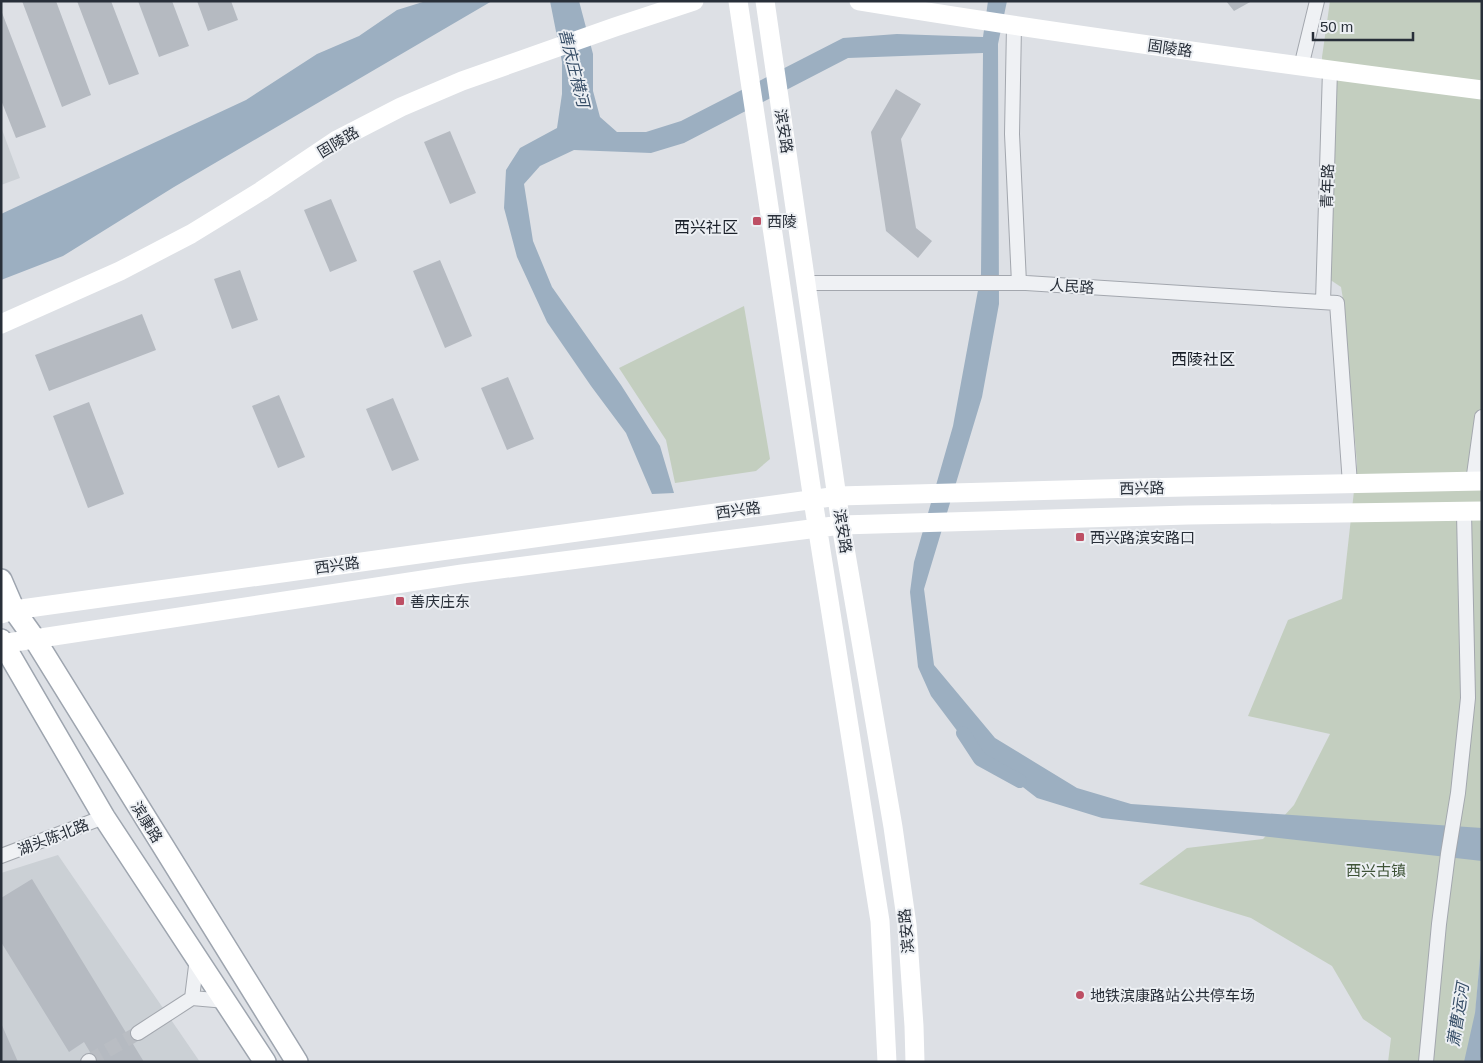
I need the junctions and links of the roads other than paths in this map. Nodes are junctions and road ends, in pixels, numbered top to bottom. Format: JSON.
{"nodes":[{"id":1,"x":694,"y":1,"type":"edge"},
{"id":2,"x":738,"y":1,"type":"edge"},
{"id":3,"x":765,"y":1,"type":"edge"},
{"id":4,"x":858,"y":1,"type":"edge"},
{"id":5,"x":1317,"y":1,"type":"edge"},
{"id":6,"x":1014,"y":26,"type":"junction"},
{"id":7,"x":1301,"y":67,"type":"junction"},
{"id":8,"x":1330,"y":70,"type":"junction"},
{"id":9,"x":1482,"y":90,"type":"edge"},
{"id":10,"x":807,"y":283,"type":"junction"},
{"id":11,"x":1019,"y":283,"type":"junction"},
{"id":12,"x":1322,"y":302,"type":"junction"},
{"id":13,"x":1,"y":324,"type":"edge"},
{"id":14,"x":1482,"y":417,"type":"edge"},
{"id":15,"x":1477,"y":482,"type":"edge"},
{"id":16,"x":1350,"y":484,"type":"junction"},
{"id":17,"x":838,"y":496,"type":"junction"},
{"id":18,"x":813,"y":500,"type":"junction"},
{"id":19,"x":1473,"y":512,"type":"edge"},
{"id":20,"x":842,"y":525,"type":"junction"},
{"id":21,"x":817,"y":529,"type":"junction"},
{"id":22,"x":1,"y":580,"type":"edge"},
{"id":23,"x":8,"y":612,"type":"edge"},
{"id":24,"x":34,"y":638,"type":"junction"},
{"id":25,"x":2,"y":642,"type":"edge"},
{"id":26,"x":104,"y":817,"type":"junction"},
{"id":27,"x":1,"y":856,"type":"edge"},
{"id":28,"x":197,"y":958,"type":"junction"},
{"id":29,"x":192,"y":998,"type":"junction"},
{"id":30,"x":226,"y":1001,"type":"junction"},
{"id":31,"x":138,"y":1033,"type":"tunnel mouth"},
{"id":32,"x":265,"y":1062,"type":"edge"},
{"id":33,"x":297,"y":1062,"type":"edge"},
{"id":34,"x":887,"y":1062,"type":"edge"},
{"id":35,"x":915,"y":1062,"type":"edge"},
{"id":36,"x":1426,"y":1062,"type":"edge"}],
"edges":[{"from":1,"to":13,"type":"main road","name":"固陵路"},
{"from":2,"to":18,"type":"main road","name":"滨安路"},
{"from":3,"to":10,"type":"main road","name":"滨安路"},
{"from":4,"to":6,"type":"main road","name":"固陵路"},
{"from":5,"to":7,"type":"street"},
{"from":6,"to":7,"type":"main road","name":"固陵路"},
{"from":6,"to":11,"type":"street"},
{"from":7,"to":8,"type":"main road","name":"固陵路"},
{"from":8,"to":9,"type":"main road","name":"固陵路"},
{"from":8,"to":12,"type":"street","name":"青年路"},
{"from":10,"to":11,"type":"street","name":"人民路"},
{"from":10,"to":17,"type":"main road","name":"滨安路"},
{"from":11,"to":12,"type":"street","name":"人民路"},
{"from":12,"to":16,"type":"street","name":"人民路"},
{"from":14,"to":15,"type":"street"},
{"from":15,"to":16,"type":"main road","name":"西兴路"},
{"from":16,"to":17,"type":"main road","name":"西兴路"},
{"from":17,"to":18,"type":"main road","name":"西兴路"},
{"from":17,"to":20,"type":"main road","name":"滨安路"},
{"from":18,"to":21,"type":"main road","name":"滨安路"},
{"from":18,"to":23,"type":"main road","name":"西兴路"},
{"from":19,"to":20,"type":"main road","name":"西兴路"},
{"from":19,"to":36,"type":"street"},
{"from":20,"to":21,"type":"main road","name":"西兴路"},
{"from":20,"to":35,"type":"main road","name":"滨安路"},
{"from":21,"to":24,"type":"main road","name":"西兴路"},
{"from":21,"to":34,"type":"main road","name":"滨安路"},
{"from":22,"to":23,"type":"main road","name":"滨康路"},
{"from":23,"to":24,"type":"main road","name":"滨康路"},
{"from":24,"to":25,"type":"main road","name":"西兴路"},
{"from":24,"to":33,"type":"main road","name":"滨康路"},
{"from":25,"to":26,"type":"main road"},
{"from":26,"to":27,"type":"street","name":"湖头陈北路"},
{"from":26,"to":28,"type":"main road"},
{"from":28,"to":29,"type":"street"},
{"from":28,"to":30,"type":"main road"},
{"from":29,"to":30,"type":"street"},
{"from":29,"to":31,"type":"street"},
{"from":30,"to":32,"type":"main road"}]}
